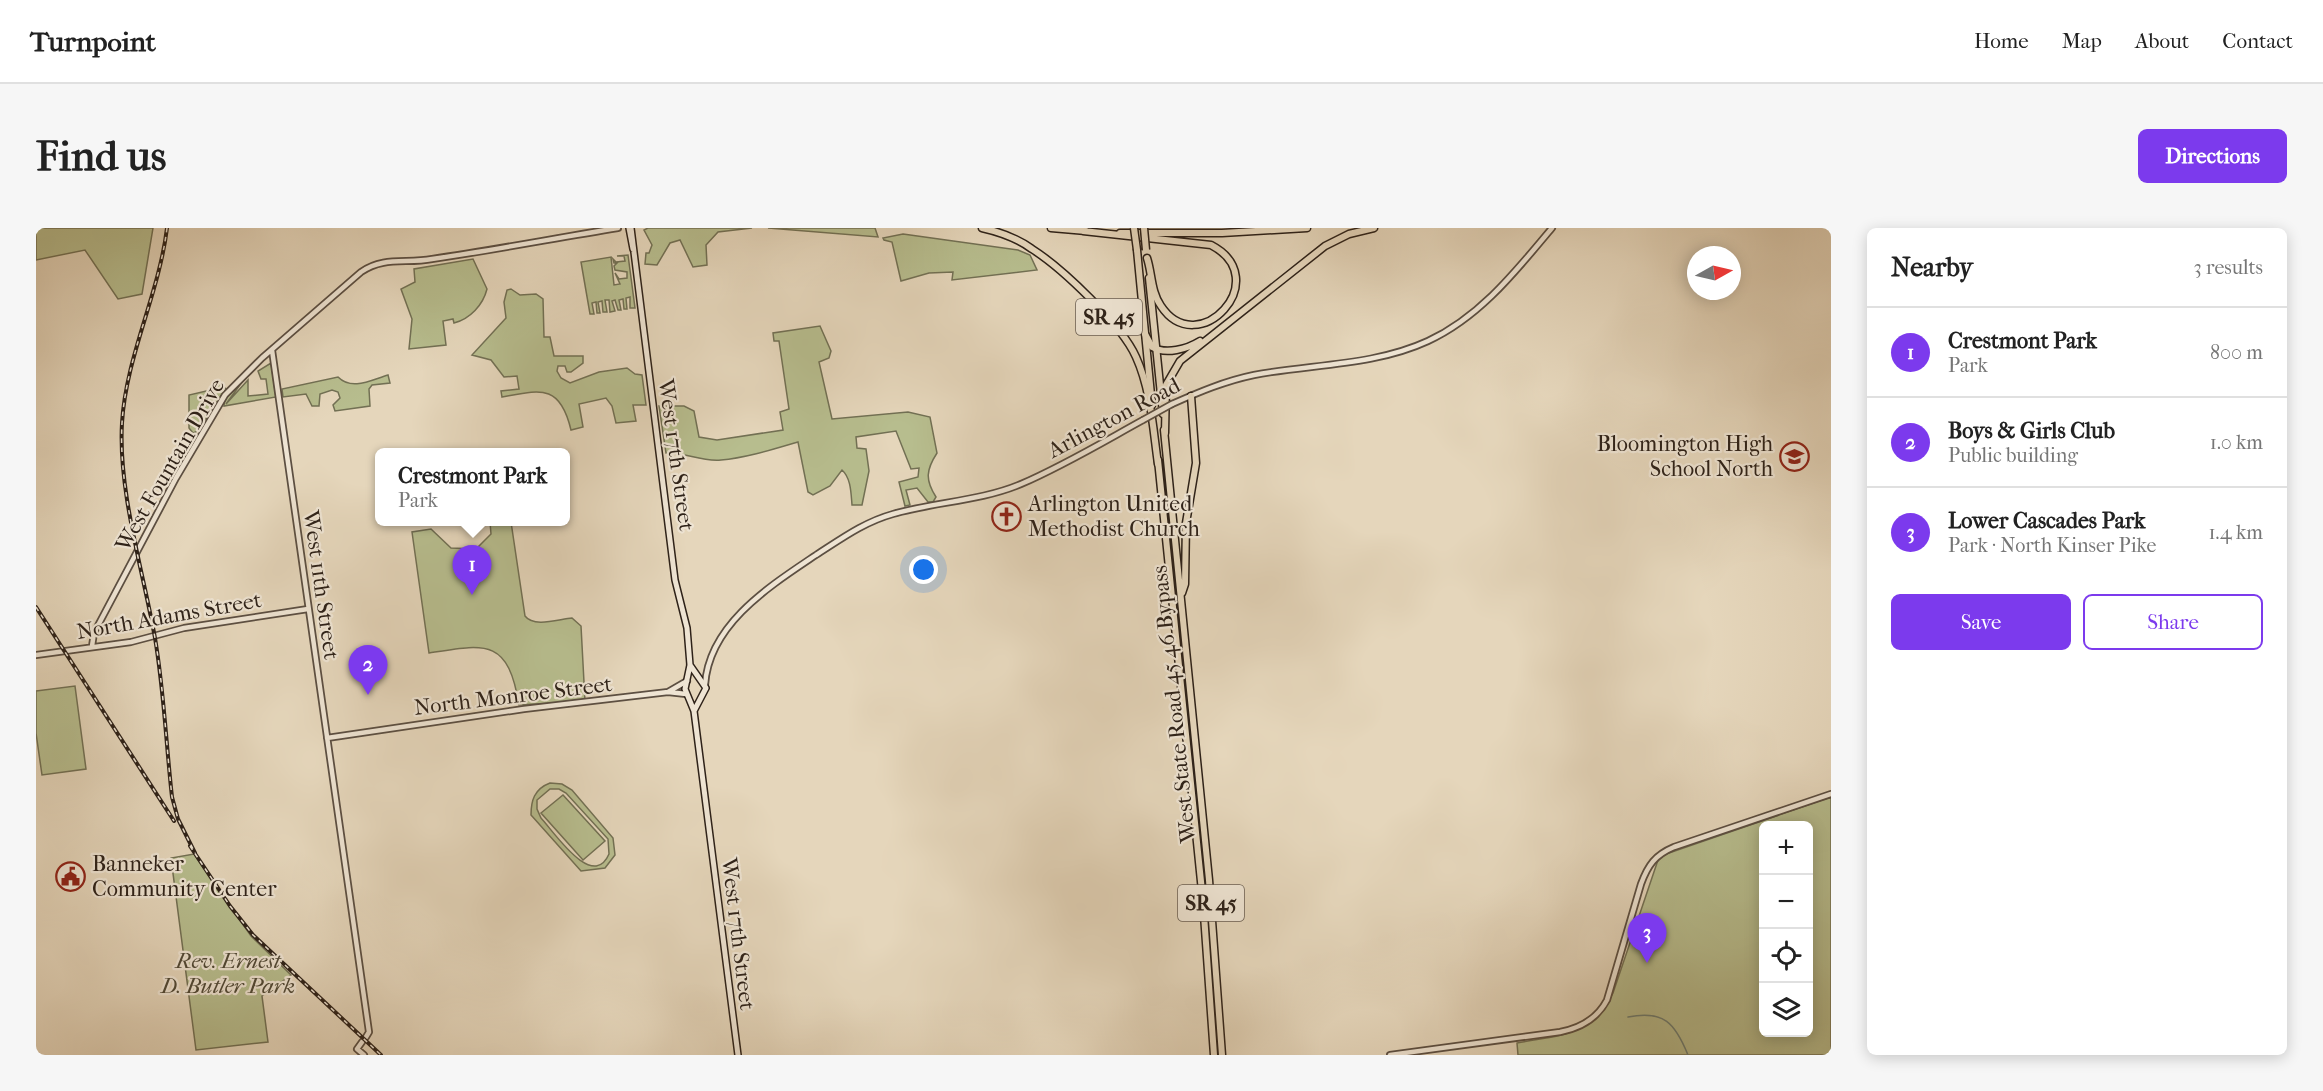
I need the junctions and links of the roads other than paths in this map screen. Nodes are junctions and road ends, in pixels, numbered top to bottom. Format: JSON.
{"nodes":[{"id":1,"x":618,"y":228,"type":"edge"},
{"id":2,"x":630,"y":228,"type":"edge"},
{"id":3,"x":982,"y":228,"type":"edge"},
{"id":4,"x":1051,"y":228,"type":"edge"},
{"id":5,"x":1134,"y":228,"type":"edge"},
{"id":6,"x":1144,"y":228,"type":"edge"},
{"id":7,"x":1307,"y":228,"type":"edge"},
{"id":8,"x":1374,"y":228,"type":"edge"},
{"id":9,"x":1552,"y":228,"type":"edge"},
{"id":10,"x":1083,"y":231,"type":"junction"},
{"id":11,"x":1147,"y":254,"type":"junction"},
{"id":12,"x":1224,"y":324,"type":"junction"},
{"id":13,"x":1145,"y":334,"type":"junction"},
{"id":14,"x":272,"y":350,"type":"junction"},
{"id":15,"x":1156,"y":350,"type":"junction"},
{"id":16,"x":1191,"y":396,"type":"junction"},
{"id":17,"x":1165,"y":433,"type":"junction"},
{"id":18,"x":1158,"y":464,"type":"junction"},
{"id":19,"x":1181,"y":596,"type":"junction"},
{"id":20,"x":308,"y":609,"type":"junction"},
{"id":21,"x":92,"y":646,"type":"junction"},
{"id":22,"x":36,"y":655,"type":"edge"},
{"id":23,"x":690,"y":665,"type":"junction"},
{"id":24,"x":706,"y":668,"type":"junction"},
{"id":25,"x":698,"y":678,"type":"junction"},
{"id":26,"x":1181,"y":680,"type":"junction"},
{"id":27,"x":687,"y":681,"type":"junction"},
{"id":28,"x":705,"y":685,"type":"junction"},
{"id":29,"x":1191,"y":691,"type":"junction"},
{"id":30,"x":669,"y":692,"type":"junction"},
{"id":31,"x":687,"y":695,"type":"junction"},
{"id":32,"x":700,"y":697,"type":"junction"},
{"id":33,"x":694,"y":711,"type":"junction"},
{"id":34,"x":327,"y":738,"type":"junction"},
{"id":35,"x":1831,"y":794,"type":"edge"},
{"id":36,"x":1198,"y":852,"type":"junction"},
{"id":37,"x":1208,"y":863,"type":"junction"},
{"id":38,"x":366,"y":1037,"type":"dead end"},
{"id":39,"x":363,"y":1042,"type":"dead end"},
{"id":40,"x":364,"y":1055,"type":"edge"},
{"id":41,"x":738,"y":1055,"type":"edge"},
{"id":42,"x":1214,"y":1055,"type":"edge"},
{"id":43,"x":1222,"y":1055,"type":"edge"},
{"id":44,"x":1390,"y":1055,"type":"edge"}],
"edges":[{"from":1,"to":14,"type":"street","name":"West Fountain Drive"},
{"from":2,"to":23,"type":"main road","name":"West 17th Street"},
{"from":3,"to":18,"type":"highway","number":"SR 45"},
{"from":4,"to":10,"type":"highway"},
{"from":5,"to":13,"type":"highway","bridge":true},
{"from":6,"to":11,"type":"highway","number":"SR 45","bridge":true},
{"from":7,"to":10,"type":"highway"},
{"from":8,"to":12,"type":"highway"},
{"from":9,"to":16,"type":"street","name":"Arlington Road"},
{"from":10,"to":11,"type":"highway"},
{"from":11,"to":15,"type":"highway","number":"SR 45"},
{"from":12,"to":15,"type":"highway"},
{"from":12,"to":17,"type":"highway"},
{"from":13,"to":15,"type":"highway"},
{"from":13,"to":18,"type":"highway"},
{"from":14,"to":20,"type":"street","name":"West 11th Street"},
{"from":14,"to":21,"type":"street","name":"West Fountain Drive"},
{"from":15,"to":17,"type":"highway","name":"West State Road 45 46 Bypass","number":"SR 45"},
{"from":16,"to":19,"type":"highway"},
{"from":16,"to":24,"type":"street","name":"Arlington Road","bridge":true},
{"from":17,"to":19,"type":"highway","name":"West State Road 45 46 Bypass","number":"SR 45"},
{"from":18,"to":26,"type":"highway","name":"West State Road 45 46 Bypass","number":"SR 45"},
{"from":19,"to":29,"type":"highway","name":"West State Road 45 46 Bypass","number":"SR 45"},
{"from":20,"to":21,"type":"street","name":"North Adams Street"},
{"from":20,"to":34,"type":"street","name":"West 11th Street"},
{"from":21,"to":22,"type":"street","name":"North Adams Street"},
{"from":23,"to":25,"type":"main road","name":"West 17th Street"},
{"from":23,"to":27,"type":"main road","name":"West 17th Street"},
{"from":24,"to":25,"type":"street","name":"Arlington Road"},
{"from":24,"to":28,"type":"street","name":"Arlington Road"},
{"from":25,"to":27,"type":"main road"},
{"from":25,"to":28,"type":"main road"},
{"from":26,"to":29,"type":"highway"},
{"from":26,"to":36,"type":"highway","name":"West State Road 45 46 Bypass","number":"SR 45"},
{"from":27,"to":30,"type":"street","name":"North Monroe Street"},
{"from":27,"to":31,"type":"main road"},
{"from":28,"to":32,"type":"main road"},
{"from":29,"to":37,"type":"highway","name":"West State Road 45 46 Bypass","number":"SR 45"},
{"from":30,"to":31,"type":"street","name":"North Monroe Street"},
{"from":30,"to":34,"type":"street","name":"North Monroe Street"},
{"from":31,"to":32,"type":"main road"},
{"from":31,"to":33,"type":"main road","name":"West 17th Street"},
{"from":32,"to":33,"type":"main road"},
{"from":33,"to":41,"type":"main road","name":"West 17th Street"},
{"from":34,"to":38,"type":"street","name":"West 11th Street"},
{"from":35,"to":44,"type":"street"},
{"from":36,"to":37,"type":"highway"},
{"from":36,"to":42,"type":"highway","name":"West State Road 45 46 Bypass","number":"SR 45"},
{"from":37,"to":43,"type":"highway","name":"West State Road 45 46 Bypass","number":"SR 45"},
{"from":39,"to":40,"type":"street"}]}
